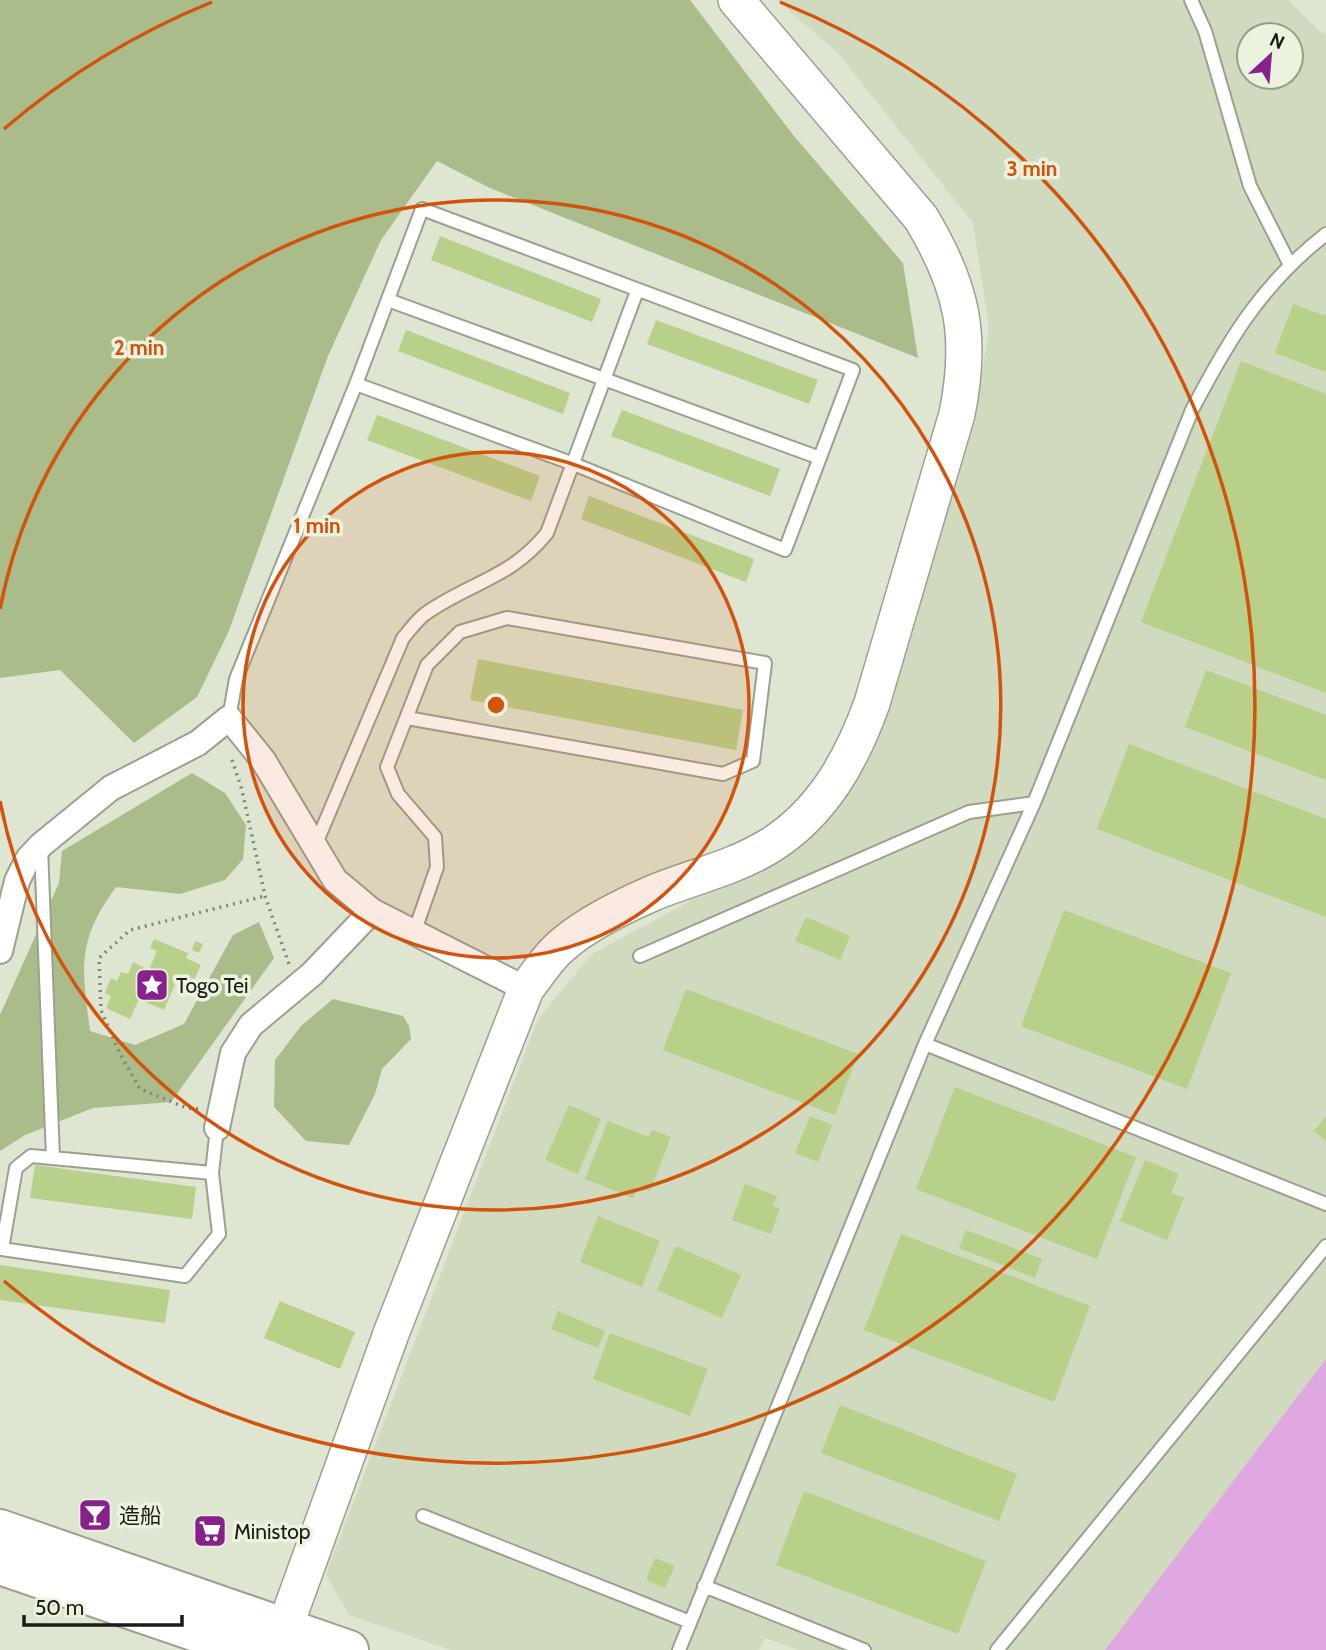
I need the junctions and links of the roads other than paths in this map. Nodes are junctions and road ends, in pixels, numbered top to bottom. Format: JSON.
{"nodes":[{"id":1,"x":736,"y":0,"type":"edge"},
{"id":2,"x":1191,"y":0,"type":"edge"},
{"id":3,"x":1326,"y":234,"type":"edge"},
{"id":4,"x":1289,"y":263,"type":"junction"},
{"id":5,"x":637,"y":291,"type":"junction"},
{"id":6,"x":388,"y":300,"type":"junction"},
{"id":7,"x":603,"y":380,"type":"junction"},
{"id":8,"x":356,"y":384,"type":"junction"},
{"id":9,"x":820,"y":458,"type":"junction"},
{"id":10,"x":571,"y":463,"type":"junction"},
{"id":11,"x":407,"y":718,"type":"junction"},
{"id":12,"x":225,"y":721,"type":"junction"},
{"id":13,"x":1034,"y":803,"type":"junction"},
{"id":14,"x":41,"y":845,"type":"junction"},
{"id":15,"x":313,"y":849,"type":"junction"},
{"id":16,"x":372,"y":911,"type":"junction"},
{"id":17,"x":414,"y":933,"type":"junction"},
{"id":18,"x":0,"y":951,"type":"edge"},
{"id":19,"x":640,"y":956,"type":"dead end"},
{"id":20,"x":526,"y":989,"type":"junction"},
{"id":21,"x":925,"y":1044,"type":"junction"},
{"id":22,"x":220,"y":1119,"type":"joint"},
{"id":23,"x":53,"y":1158,"type":"junction"},
{"id":24,"x":212,"y":1173,"type":"junction"},
{"id":25,"x":1326,"y":1204,"type":"edge"},
{"id":26,"x":1326,"y":1246,"type":"edge"},
{"id":27,"x":423,"y":1516,"type":"dead end"},
{"id":28,"x":0,"y":1529,"type":"edge"},
{"id":29,"x":0,"y":1565,"type":"edge"},
{"id":30,"x":704,"y":1586,"type":"junction"},
{"id":31,"x":690,"y":1622,"type":"junction"},
{"id":32,"x":279,"y":1639,"type":"edge"},
{"id":33,"x":249,"y":1650,"type":"edge"},
{"id":34,"x":349,"y":1650,"type":"edge"},
{"id":35,"x":679,"y":1650,"type":"edge"},
{"id":36,"x":864,"y":1650,"type":"edge"},
{"id":37,"x":997,"y":1650,"type":"edge"}],
"edges":[{"from":1,"to":20,"type":"street"},
{"from":2,"to":4,"type":"lane"},
{"from":3,"to":4,"type":"lane"},
{"from":4,"to":13,"type":"lane"},
{"from":5,"to":6,"type":"lane"},
{"from":5,"to":7,"type":"lane"},
{"from":5,"to":9,"type":"lane"},
{"from":6,"to":7,"type":"lane"},
{"from":6,"to":8,"type":"lane"},
{"from":7,"to":9,"type":"lane"},
{"from":7,"to":10,"type":"lane"},
{"from":8,"to":10,"type":"lane"},
{"from":8,"to":12,"type":"lane"},
{"from":9,"to":10,"type":"lane"},
{"from":10,"to":15,"type":"lane"},
{"from":11,"to":11,"type":"lane"},
{"from":11,"to":17,"type":"lane"},
{"from":12,"to":14,"type":"street"},
{"from":12,"to":15,"type":"street"},
{"from":13,"to":19,"type":"lane"},
{"from":13,"to":21,"type":"lane"},
{"from":14,"to":18,"type":"street"},
{"from":14,"to":23,"type":"lane"},
{"from":15,"to":16,"type":"street"},
{"from":16,"to":17,"type":"street"},
{"from":16,"to":22,"type":"street"},
{"from":17,"to":20,"type":"street"},
{"from":20,"to":32,"type":"street"},
{"from":21,"to":25,"type":"lane"},
{"from":21,"to":30,"type":"lane"},
{"from":22,"to":24,"type":"lane"},
{"from":23,"to":24,"type":"lane"},
{"from":23,"to":24,"type":"lane"},
{"from":26,"to":37,"type":"lane"},
{"from":27,"to":31,"type":"lane"},
{"from":28,"to":32,"type":"highway"},
{"from":29,"to":33,"type":"highway"},
{"from":30,"to":31,"type":"lane"},
{"from":30,"to":36,"type":"lane"},
{"from":31,"to":35,"type":"lane"},
{"from":32,"to":34,"type":"highway"}]}
